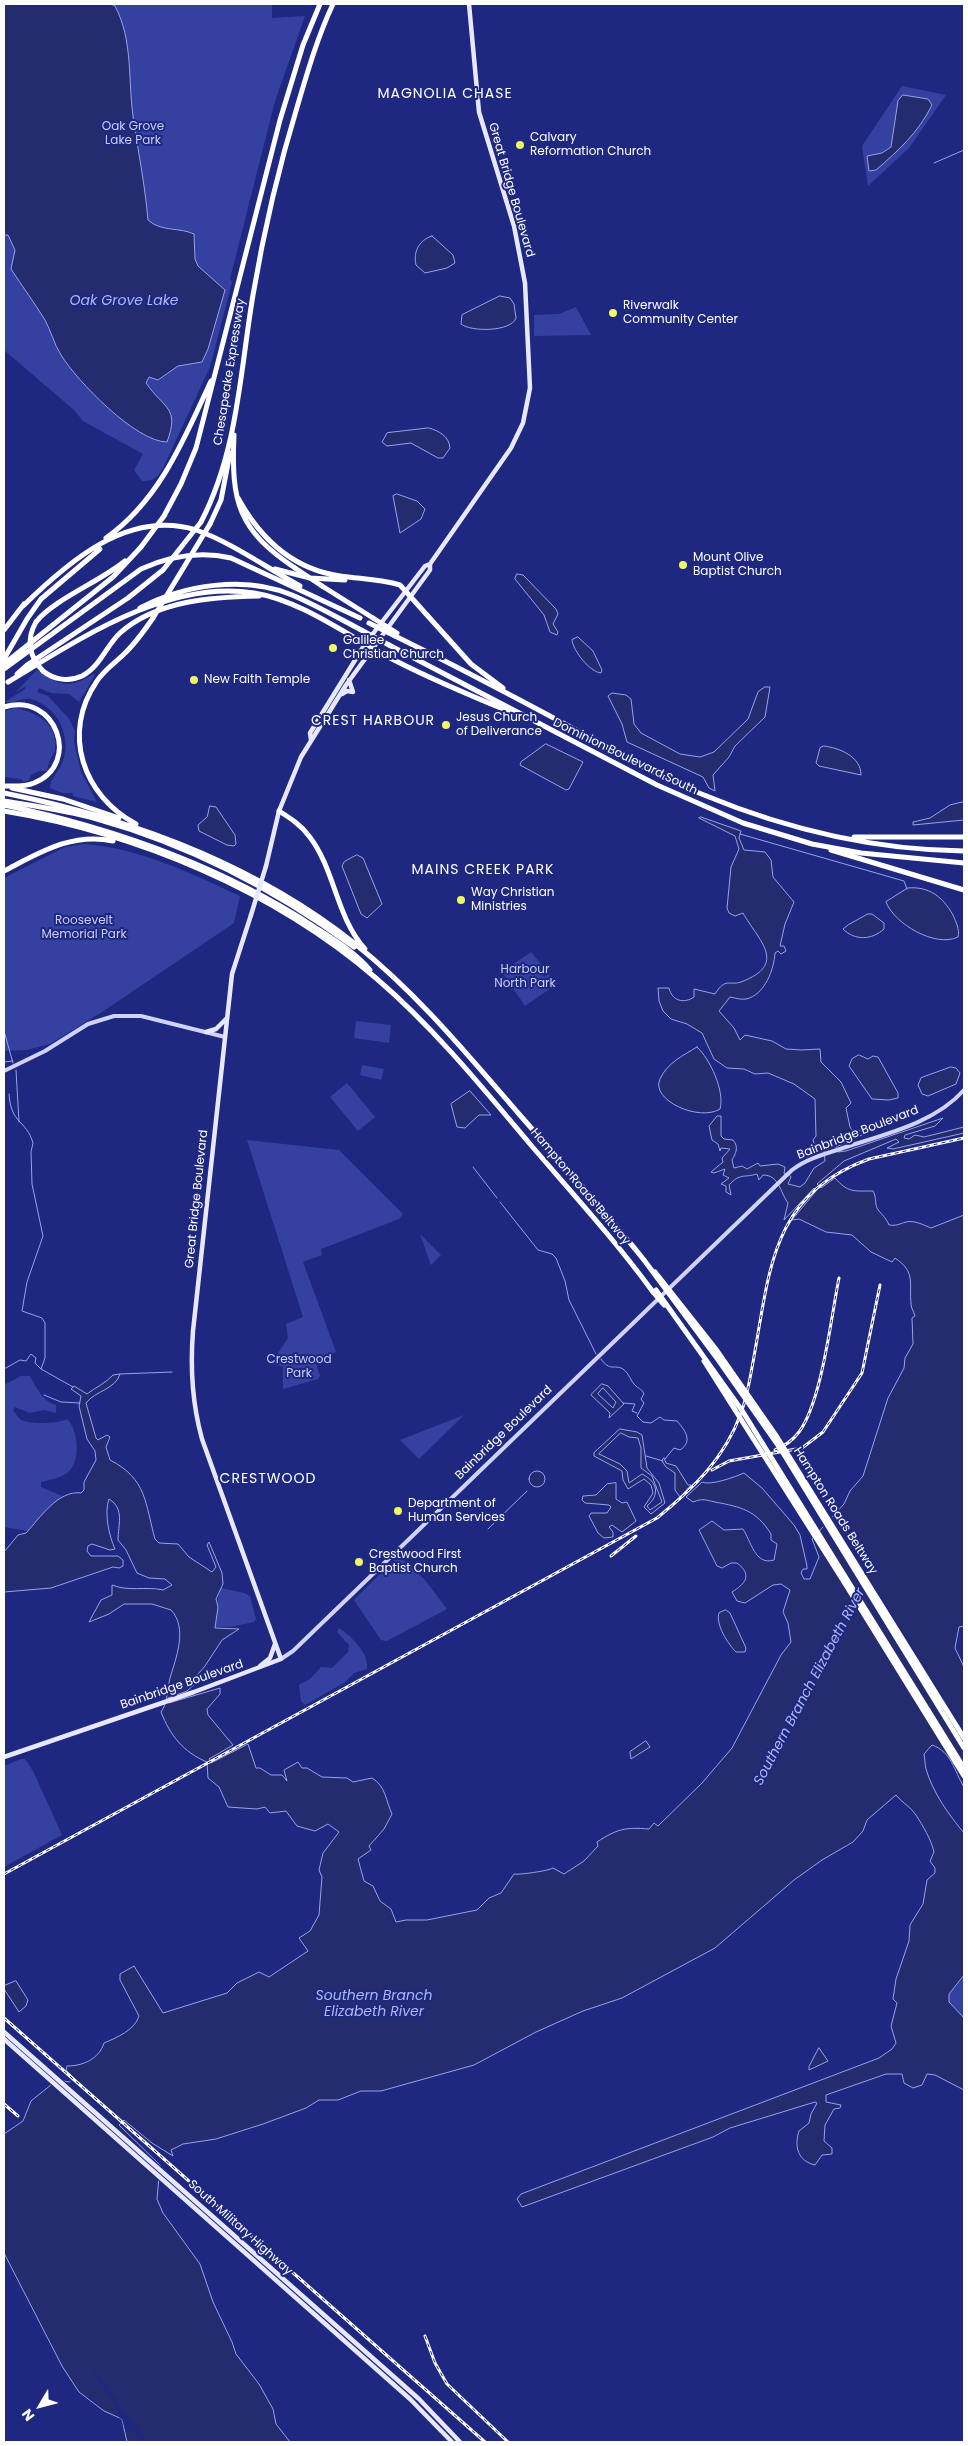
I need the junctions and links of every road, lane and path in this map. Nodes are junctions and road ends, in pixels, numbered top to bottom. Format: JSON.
{"nodes":[{"id":1,"x":320,"y":4,"type":"edge"},
{"id":2,"x":333,"y":4,"type":"edge"},
{"id":3,"x":469,"y":4,"type":"edge"},
{"id":4,"x":216,"y":369,"type":"junction"},
{"id":5,"x":235,"y":417,"type":"junction"},
{"id":6,"x":232,"y":433,"type":"junction"},
{"id":7,"x":238,"y":498,"type":"junction"},
{"id":8,"x":126,"y":532,"type":"junction"},
{"id":9,"x":139,"y":549,"type":"junction"},
{"id":10,"x":256,"y":562,"type":"junction"},
{"id":11,"x":430,"y":564,"type":"junction"},
{"id":12,"x":368,"y":580,"type":"junction"},
{"id":13,"x":406,"y":590,"type":"junction"},
{"id":14,"x":267,"y":596,"type":"junction"},
{"id":15,"x":411,"y":596,"type":"junction"},
{"id":16,"x":23,"y":606,"type":"junction"},
{"id":17,"x":129,"y":614,"type":"junction"},
{"id":18,"x":360,"y":618,"type":"junction"},
{"id":19,"x":4,"y":630,"type":"edge"},
{"id":20,"x":396,"y":635,"type":"junction"},
{"id":21,"x":365,"y":644,"type":"junction"},
{"id":22,"x":372,"y":648,"type":"junction"},
{"id":23,"x":4,"y":659,"type":"edge"},
{"id":24,"x":4,"y":664,"type":"edge"},
{"id":25,"x":4,"y":669,"type":"edge"},
{"id":26,"x":349,"y":680,"type":"junction"},
{"id":27,"x":6,"y":684,"type":"edge"},
{"id":28,"x":338,"y":685,"type":"junction"},
{"id":29,"x":337,"y":699,"type":"junction"},
{"id":30,"x":525,"y":703,"type":"junction"},
{"id":31,"x":4,"y":707,"type":"edge"},
{"id":32,"x":331,"y":709,"type":"junction"},
{"id":33,"x":326,"y":718,"type":"junction"},
{"id":34,"x":318,"y":720,"type":"junction"},
{"id":35,"x":546,"y":728,"type":"junction"},
{"id":36,"x":311,"y":740,"type":"junction"},
{"id":37,"x":4,"y":786,"type":"edge"},
{"id":38,"x":4,"y":793,"type":"edge"},
{"id":39,"x":4,"y":801,"type":"edge"},
{"id":40,"x":4,"y":805,"type":"edge"},
{"id":41,"x":4,"y":811,"type":"edge"},
{"id":42,"x":279,"y":811,"type":"junction"},
{"id":43,"x":142,"y":829,"type":"junction"},
{"id":44,"x":154,"y":833,"type":"junction"},
{"id":45,"x":839,"y":836,"type":"junction"},
{"id":46,"x":964,"y":836,"type":"edge"},
{"id":47,"x":812,"y":844,"type":"junction"},
{"id":48,"x":964,"y":851,"type":"edge"},
{"id":49,"x":964,"y":863,"type":"edge"},
{"id":50,"x":4,"y":871,"type":"edge"},
{"id":51,"x":230,"y":885,"type":"junction"},
{"id":52,"x":964,"y":890,"type":"edge"},
{"id":53,"x":384,"y":969,"type":"junction"},
{"id":54,"x":376,"y":979,"type":"junction"},
{"id":55,"x":410,"y":992,"type":"junction"},
{"id":56,"x":227,"y":1017,"type":"junction"},
{"id":57,"x":206,"y":1032,"type":"junction"},
{"id":58,"x":225,"y":1037,"type":"junction"},
{"id":59,"x":4,"y":1071,"type":"edge"},
{"id":60,"x":964,"y":1090,"type":"edge"},
{"id":61,"x":644,"y":1260,"type":"junction"},
{"id":62,"x":655,"y":1291,"type":"junction"},
{"id":63,"x":275,"y":1643,"type":"junction"},
{"id":64,"x":281,"y":1659,"type":"junction"},
{"id":65,"x":257,"y":1669,"type":"junction"},
{"id":66,"x":964,"y":1738,"type":"edge"},
{"id":67,"x":964,"y":1748,"type":"edge"},
{"id":68,"x":4,"y":1757,"type":"edge"},
{"id":69,"x":964,"y":1768,"type":"edge"},
{"id":70,"x":964,"y":1776,"type":"edge"},
{"id":71,"x":4,"y":2032,"type":"edge"},
{"id":72,"x":4,"y":2039,"type":"edge"},
{"id":73,"x":194,"y":2203,"type":"junction"},
{"id":74,"x":452,"y":2442,"type":"edge"},
{"id":75,"x":460,"y":2442,"type":"edge"}],
"edges":[{"from":1,"to":4,"type":"highway","name":"Chesapeake Expressway"},
{"from":2,"to":5,"type":"highway","name":"Chesapeake Expressway"},
{"from":3,"to":11,"type":"main road","name":"Great Bridge Boulevard"},
{"from":4,"to":9,"type":"highway","name":"Chesapeake Expressway","bridge":true},
{"from":4,"to":16,"type":"highway"},
{"from":5,"to":6,"type":"highway","name":"Chesapeake Expressway"},
{"from":5,"to":7,"type":"highway"},
{"from":6,"to":27,"type":"highway","name":"Chesapeake Expressway","bridge":true},
{"from":6,"to":44,"type":"highway","bridge":true},
{"from":7,"to":12,"type":"highway"},
{"from":7,"to":20,"type":"highway","bridge":true},
{"from":8,"to":10,"type":"highway"},
{"from":8,"to":16,"type":"highway"},
{"from":8,"to":23,"type":"highway"},
{"from":9,"to":14,"type":"highway","bridge":true},
{"from":9,"to":24,"type":"highway","name":"Chesapeake Expressway"},
{"from":10,"to":12,"type":"highway"},
{"from":10,"to":18,"type":"highway"},
{"from":11,"to":13,"type":"main road","name":"Great Bridge Boulevard"},
{"from":11,"to":15,"type":"main road","name":"Great Bridge Boulevard"},
{"from":12,"to":13,"type":"highway"},
{"from":13,"to":15,"type":"highway"},
{"from":13,"to":21,"type":"main road","name":"Great Bridge Boulevard"},
{"from":14,"to":17,"type":"highway"},
{"from":14,"to":21,"type":"highway"},
{"from":15,"to":22,"type":"main road","name":"Great Bridge Boulevard"},
{"from":15,"to":30,"type":"highway"},
{"from":16,"to":19,"type":"highway"},
{"from":17,"to":27,"type":"highway"},
{"from":17,"to":35,"type":"highway","name":"Dominion Boulevard South","bridge":true},
{"from":18,"to":20,"type":"highway","name":"Dominion Boulevard South","bridge":true},
{"from":18,"to":25,"type":"highway"},
{"from":20,"to":30,"type":"highway","name":"Dominion Boulevard South"},
{"from":21,"to":22,"type":"highway"},
{"from":21,"to":28,"type":"main road","name":"Great Bridge Boulevard"},
{"from":22,"to":26,"type":"main road","name":"Great Bridge Boulevard"},
{"from":22,"to":35,"type":"highway"},
{"from":26,"to":28,"type":"main road"},
{"from":26,"to":29,"type":"main road","name":"Great Bridge Boulevard"},
{"from":26,"to":29,"type":"main road"},
{"from":28,"to":32,"type":"main road"},
{"from":28,"to":34,"type":"main road","name":"Great Bridge Boulevard"},
{"from":29,"to":32,"type":"main road","name":"Great Bridge Boulevard"},
{"from":30,"to":45,"type":"highway","name":"Dominion Boulevard South"},
{"from":31,"to":37,"type":"highway"},
{"from":32,"to":33,"type":"main road","name":"Great Bridge Boulevard"},
{"from":33,"to":34,"type":"main road"},
{"from":33,"to":36,"type":"main road","name":"Great Bridge Boulevard"},
{"from":34,"to":36,"type":"main road","name":"Great Bridge Boulevard"},
{"from":35,"to":47,"type":"highway","name":"Dominion Boulevard South"},
{"from":36,"to":42,"type":"main road","name":"Great Bridge Boulevard"},
{"from":37,"to":43,"type":"highway"},
{"from":38,"to":43,"type":"highway","name":"Hampton Roads Beltway"},
{"from":39,"to":53,"type":"highway"},
{"from":40,"to":54,"type":"highway"},
{"from":41,"to":51,"type":"highway","name":"Hampton Roads Beltway"},
{"from":42,"to":55,"type":"highway"},
{"from":42,"to":56,"type":"main road","name":"Great Bridge Boulevard","bridge":true},
{"from":43,"to":44,"type":"highway","name":"Hampton Roads Beltway"},
{"from":44,"to":53,"type":"highway","name":"Hampton Roads Beltway"},
{"from":45,"to":46,"type":"highway"},
{"from":45,"to":48,"type":"highway","name":"Dominion Boulevard South"},
{"from":47,"to":49,"type":"highway","name":"Dominion Boulevard South"},
{"from":47,"to":52,"type":"highway"},
{"from":50,"to":51,"type":"highway"},
{"from":51,"to":54,"type":"highway","name":"Hampton Roads Beltway"},
{"from":53,"to":55,"type":"highway","name":"Hampton Roads Beltway"},
{"from":54,"to":62,"type":"highway","name":"Hampton Roads Beltway"},
{"from":55,"to":61,"type":"highway","name":"Hampton Roads Beltway"},
{"from":56,"to":57,"type":"main road"},
{"from":56,"to":58,"type":"main road","name":"Great Bridge Boulevard"},
{"from":57,"to":58,"type":"main road"},
{"from":57,"to":59,"type":"main road"},
{"from":58,"to":63,"type":"main road","name":"Great Bridge Boulevard"},
{"from":60,"to":64,"type":"main road","name":"Bainbridge Boulevard"},
{"from":61,"to":66,"type":"highway","name":"Hampton Roads Beltway","bridge":true},
{"from":61,"to":67,"type":"highway","bridge":true},
{"from":62,"to":69,"type":"highway","bridge":true},
{"from":62,"to":70,"type":"highway","name":"Hampton Roads Beltway","bridge":true},
{"from":63,"to":64,"type":"main road","name":"Great Bridge Boulevard"},
{"from":63,"to":65,"type":"main road"},
{"from":64,"to":65,"type":"main road","name":"Bainbridge Boulevard"},
{"from":65,"to":68,"type":"main road","name":"Bainbridge Boulevard"},
{"from":71,"to":73,"type":"main road","name":"South Military Highway"},
{"from":72,"to":73,"type":"main road","name":"South Military Highway"},
{"from":73,"to":74,"type":"main road","name":"South Military Highway"},
{"from":73,"to":75,"type":"main road","name":"South Military Highway"}]}
